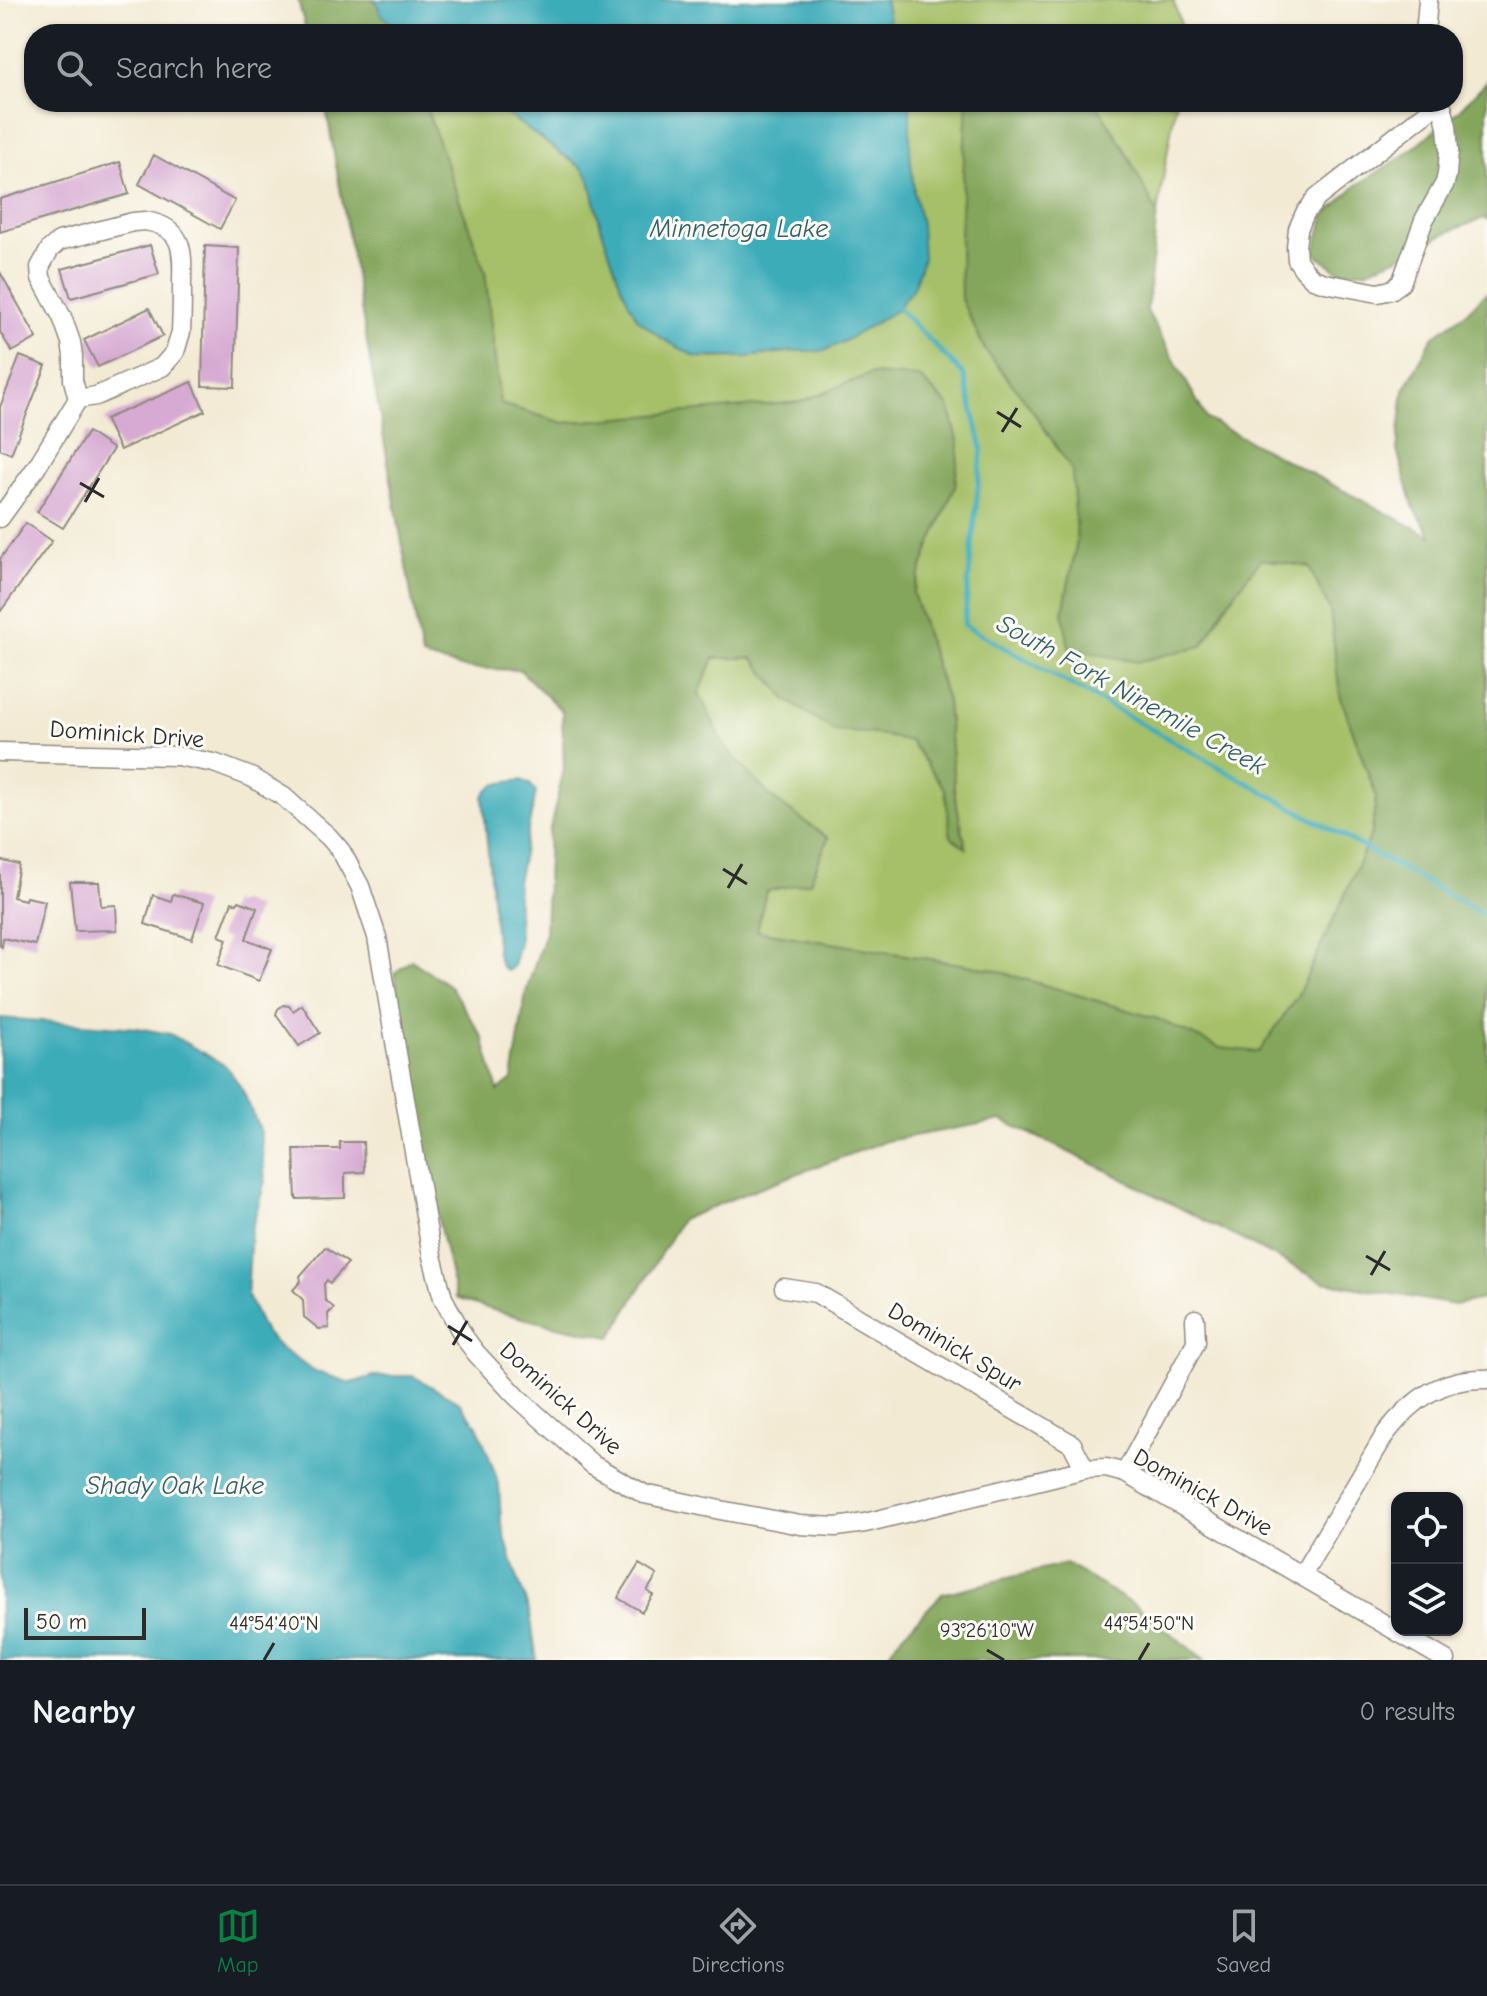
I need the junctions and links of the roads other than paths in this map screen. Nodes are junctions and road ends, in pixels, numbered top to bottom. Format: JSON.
{"nodes":[{"id":1,"x":1428,"y":0,"type":"edge"},
{"id":2,"x":1426,"y":24,"type":"edge"},
{"id":3,"x":1427,"y":112,"type":"edge"},
{"id":4,"x":1443,"y":112,"type":"edge"},
{"id":5,"x":78,"y":399,"type":"junction"},
{"id":6,"x":0,"y":518,"type":"edge"},
{"id":7,"x":0,"y":752,"type":"edge"},
{"id":8,"x":784,"y":1288,"type":"dead end"},
{"id":9,"x":1195,"y":1319,"type":"dead end"},
{"id":10,"x":1487,"y":1379,"type":"edge"},
{"id":11,"x":1085,"y":1469,"type":"junction"},
{"id":12,"x":1125,"y":1473,"type":"junction"},
{"id":13,"x":1302,"y":1575,"type":"junction"},
{"id":14,"x":1446,"y":1660,"type":"edge"}],
"edges":[{"from":1,"to":2,"type":"street"},
{"from":3,"to":4,"type":"street"},
{"from":5,"to":5,"type":"street"},
{"from":5,"to":6,"type":"street"},
{"from":7,"to":11,"type":"street","name":"Dominick Drive"},
{"from":8,"to":11,"type":"street","name":"Dominick Spur"},
{"from":9,"to":12,"type":"street"},
{"from":10,"to":13,"type":"street"},
{"from":11,"to":12,"type":"street","name":"Dominick Drive"},
{"from":12,"to":13,"type":"street","name":"Dominick Drive"},
{"from":13,"to":14,"type":"street","name":"Dominick Drive"}]}
